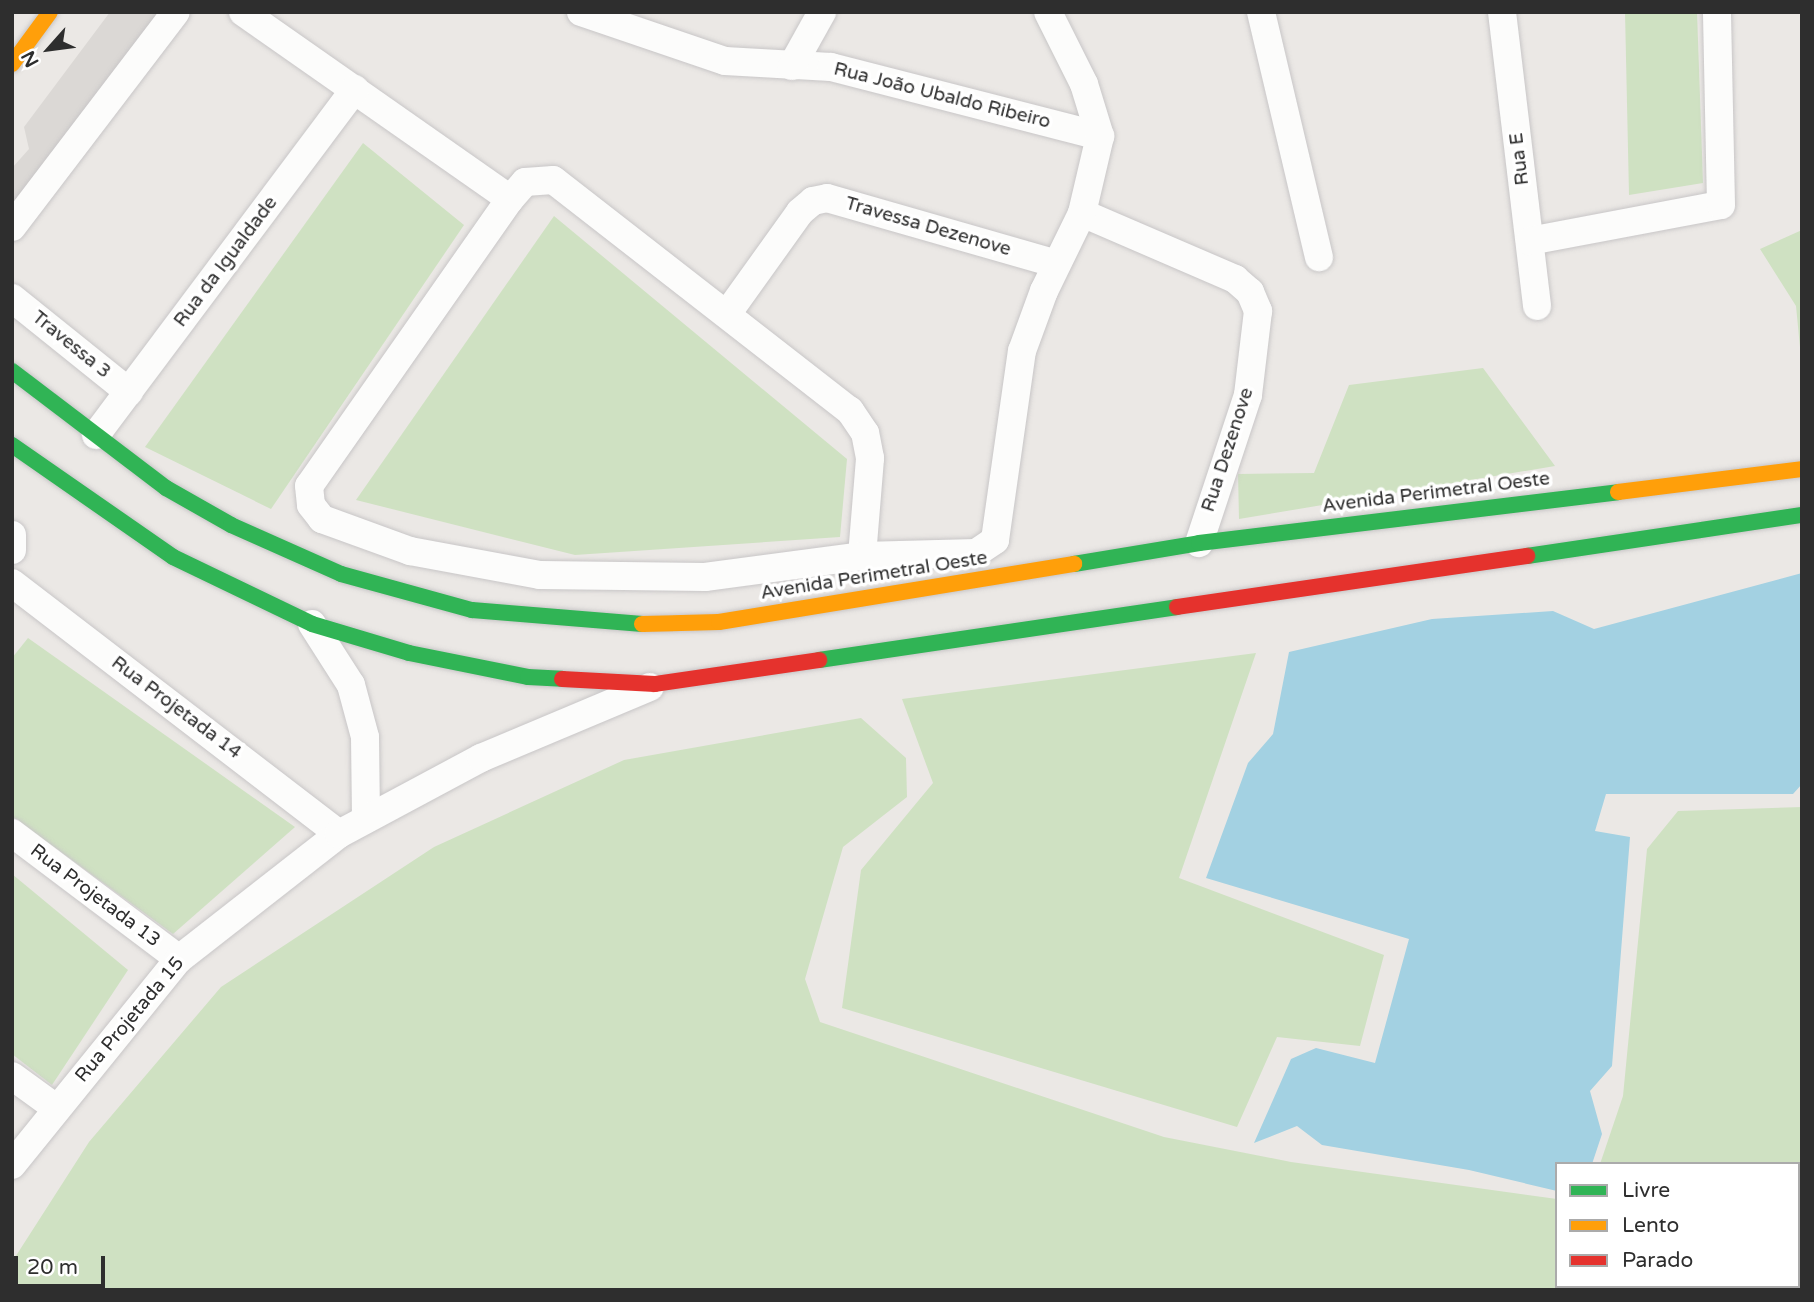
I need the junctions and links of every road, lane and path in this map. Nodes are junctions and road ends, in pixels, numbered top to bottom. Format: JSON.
{"nodes":[{"id":1,"x":50,"y":12,"type":"edge"},
{"id":2,"x":176,"y":12,"type":"edge"},
{"id":3,"x":243,"y":12,"type":"edge"},
{"id":4,"x":581,"y":12,"type":"edge"},
{"id":5,"x":822,"y":12,"type":"edge"},
{"id":6,"x":1048,"y":12,"type":"edge"},
{"id":7,"x":1261,"y":12,"type":"edge"},
{"id":8,"x":1502,"y":12,"type":"edge"},
{"id":9,"x":1717,"y":12,"type":"edge"},
{"id":10,"x":12,"y":64,"type":"edge"},
{"id":11,"x":792,"y":65,"type":"junction"},
{"id":12,"x":355,"y":89,"type":"junction"},
{"id":13,"x":1100,"y":136,"type":"junction"},
{"id":14,"x":510,"y":199,"type":"junction"},
{"id":15,"x":1083,"y":213,"type":"junction"},
{"id":16,"x":12,"y":227,"type":"edge"},
{"id":17,"x":1530,"y":241,"type":"junction"},
{"id":18,"x":1319,"y":257,"type":"dead end"},
{"id":19,"x":1057,"y":264,"type":"junction"},
{"id":20,"x":12,"y":298,"type":"edge"},
{"id":21,"x":1537,"y":306,"type":"dead end"},
{"id":22,"x":727,"y":314,"type":"junction"},
{"id":23,"x":12,"y":371,"type":"edge"},
{"id":24,"x":129,"y":392,"type":"junction"},
{"id":25,"x":96,"y":435,"type":"junction"},
{"id":26,"x":12,"y":445,"type":"edge"},
{"id":27,"x":1802,"y":469,"type":"edge"},
{"id":28,"x":1802,"y":515,"type":"edge"},
{"id":29,"x":1199,"y":543,"type":"junction"},
{"id":30,"x":862,"y":556,"type":"junction"},
{"id":31,"x":12,"y":583,"type":"edge"},
{"id":32,"x":313,"y":624,"type":"junction"},
{"id":33,"x":655,"y":684,"type":"junction"},
{"id":34,"x":366,"y":819,"type":"junction"},
{"id":35,"x":12,"y":833,"type":"edge"},
{"id":36,"x":339,"y":834,"type":"junction"},
{"id":37,"x":179,"y":959,"type":"junction"},
{"id":38,"x":12,"y":1076,"type":"edge"},
{"id":39,"x":56,"y":1108,"type":"junction"},
{"id":40,"x":12,"y":1165,"type":"edge"}],
"edges":[{"from":1,"to":10,"type":"main road"},
{"from":2,"to":16,"type":"street"},
{"from":3,"to":12,"type":"street"},
{"from":4,"to":11,"type":"street","name":"Rua João Ubaldo Ribeiro"},
{"from":5,"to":11,"type":"street"},
{"from":6,"to":13,"type":"street"},
{"from":7,"to":18,"type":"street"},
{"from":8,"to":17,"type":"street","name":"Rua E"},
{"from":9,"to":17,"type":"street"},
{"from":11,"to":13,"type":"street","name":"Rua João Ubaldo Ribeiro"},
{"from":12,"to":14,"type":"street"},
{"from":12,"to":24,"type":"street","name":"Rua da Igualdade"},
{"from":13,"to":15,"type":"street"},
{"from":14,"to":22,"type":"street"},
{"from":14,"to":30,"type":"street"},
{"from":15,"to":19,"type":"street"},
{"from":15,"to":29,"type":"street","name":"Rua Dezenove"},
{"from":17,"to":21,"type":"street","name":"Rua E"},
{"from":19,"to":22,"type":"street","name":"Travessa Dezenove"},
{"from":19,"to":30,"type":"street"},
{"from":20,"to":24,"type":"street","name":"Travessa 3"},
{"from":22,"to":30,"type":"street"},
{"from":23,"to":25,"type":"main road","name":"Avenida Perimetral Oeste"},
{"from":24,"to":25,"type":"street","name":"Rua da Igualdade"},
{"from":25,"to":29,"type":"main road","name":"Avenida Perimetral Oeste"},
{"from":26,"to":32,"type":"main road"},
{"from":27,"to":29,"type":"main road","name":"Avenida Perimetral Oeste"},
{"from":28,"to":33,"type":"main road"},
{"from":31,"to":36,"type":"street","name":"Rua Projetada 14"},
{"from":32,"to":33,"type":"main road"},
{"from":32,"to":34,"type":"street"},
{"from":33,"to":34,"type":"street","name":"Rua Projetada 15"},
{"from":34,"to":36,"type":"street","name":"Rua Projetada 15"},
{"from":35,"to":37,"type":"street","name":"Rua Projetada 13"},
{"from":36,"to":37,"type":"street","name":"Rua Projetada 15"},
{"from":37,"to":39,"type":"street","name":"Rua Projetada 15"},
{"from":38,"to":39,"type":"street"},
{"from":39,"to":40,"type":"street","name":"Rua Projetada 15"}]}
